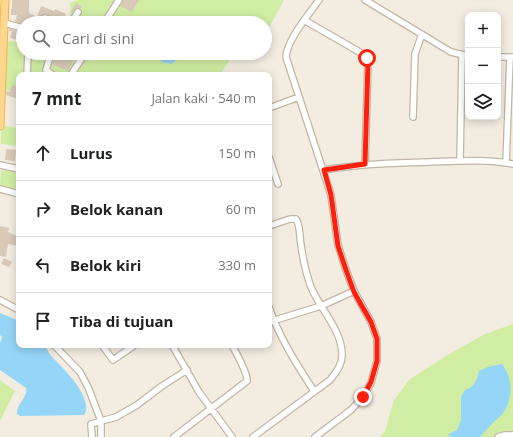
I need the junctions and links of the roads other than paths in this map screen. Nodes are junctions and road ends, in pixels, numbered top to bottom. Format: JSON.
{"nodes":[{"id":1,"x":5,"y":0,"type":"edge"},
{"id":2,"x":119,"y":0,"type":"edge"},
{"id":3,"x":320,"y":0,"type":"edge"},
{"id":4,"x":365,"y":0,"type":"edge"},
{"id":5,"x":78,"y":12,"type":"dead end"},
{"id":6,"x":75,"y":16,"type":"edge"},
{"id":7,"x":109,"y":16,"type":"edge"},
{"id":8,"x":304,"y":20,"type":"junction"},
{"id":9,"x":3,"y":26,"type":"edge"},
{"id":10,"x":16,"y":27,"type":"edge"},
{"id":11,"x":422,"y":34,"type":"junction"},
{"id":12,"x":1,"y":50,"type":"edge"},
{"id":13,"x":465,"y":56,"type":"edge"},
{"id":14,"x":511,"y":57,"type":"edge"},
{"id":15,"x":28,"y":60,"type":"edge"},
{"id":16,"x":49,"y":60,"type":"edge"},
{"id":17,"x":81,"y":60,"type":"edge"},
{"id":18,"x":27,"y":72,"type":"edge"},
{"id":19,"x":49,"y":72,"type":"edge"},
{"id":20,"x":73,"y":72,"type":"edge"},
{"id":21,"x":299,"y":97,"type":"junction"},
{"id":22,"x":272,"y":107,"type":"edge"},
{"id":23,"x":0,"y":108,"type":"edge"},
{"id":24,"x":413,"y":117,"type":"dead end"},
{"id":25,"x":0,"y":126,"type":"edge"},
{"id":26,"x":460,"y":161,"type":"junction"},
{"id":27,"x":506,"y":163,"type":"junction"},
{"id":28,"x":365,"y":164,"type":"junction"},
{"id":29,"x":513,"y":164,"type":"edge"},
{"id":30,"x":0,"y":165,"type":"edge"},
{"id":31,"x":272,"y":166,"type":"edge"},
{"id":32,"x":16,"y":169,"type":"edge"},
{"id":33,"x":324,"y":170,"type":"junction"},
{"id":34,"x":278,"y":184,"type":"dead end"},
{"id":35,"x":0,"y":189,"type":"edge"},
{"id":36,"x":16,"y":193,"type":"edge"},
{"id":37,"x":272,"y":225,"type":"edge"},
{"id":38,"x":354,"y":292,"type":"junction"},
{"id":39,"x":0,"y":300,"type":"edge"},
{"id":40,"x":321,"y":306,"type":"junction"},
{"id":41,"x":16,"y":308,"type":"edge"},
{"id":42,"x":272,"y":321,"type":"edge"},
{"id":43,"x":272,"y":323,"type":"edge"},
{"id":44,"x":57,"y":348,"type":"edge"},
{"id":45,"x":104,"y":348,"type":"edge"},
{"id":46,"x":131,"y":348,"type":"edge"},
{"id":47,"x":174,"y":348,"type":"edge"},
{"id":48,"x":233,"y":348,"type":"edge"},
{"id":49,"x":187,"y":370,"type":"junction"},
{"id":50,"x":314,"y":391,"type":"junction"},
{"id":51,"x":211,"y":409,"type":"junction"},
{"id":52,"x":101,"y":421,"type":"junction"},
{"id":53,"x":512,"y":436,"type":"edge"},
{"id":54,"x":92,"y":437,"type":"edge"},
{"id":55,"x":101,"y":437,"type":"edge"},
{"id":56,"x":174,"y":437,"type":"edge"},
{"id":57,"x":232,"y":437,"type":"edge"},
{"id":58,"x":253,"y":437,"type":"edge"},
{"id":59,"x":315,"y":437,"type":"edge"},
{"id":60,"x":498,"y":437,"type":"edge"}],
"edges":[{"from":1,"to":9,"type":"main road"},
{"from":2,"to":7,"type":"street"},
{"from":3,"to":8,"type":"street"},
{"from":4,"to":11,"type":"street"},
{"from":5,"to":6,"type":"street"},
{"from":8,"to":21,"type":"street"},
{"from":8,"to":28,"type":"street"},
{"from":9,"to":10,"type":"street"},
{"from":9,"to":12,"type":"main road"},
{"from":11,"to":13,"type":"street"},
{"from":11,"to":24,"type":"street"},
{"from":12,"to":23,"type":"main road"},
{"from":13,"to":26,"type":"street"},
{"from":14,"to":27,"type":"street"},
{"from":15,"to":18,"type":"street"},
{"from":16,"to":19,"type":"street"},
{"from":17,"to":20,"type":"street"},
{"from":21,"to":22,"type":"street"},
{"from":21,"to":33,"type":"street"},
{"from":23,"to":25,"type":"main road"},
{"from":26,"to":27,"type":"street"},
{"from":26,"to":28,"type":"street"},
{"from":27,"to":29,"type":"street"},
{"from":28,"to":33,"type":"street"},
{"from":30,"to":32,"type":"street"},
{"from":31,"to":34,"type":"street"},
{"from":33,"to":38,"type":"street"},
{"from":35,"to":36,"type":"street"},
{"from":37,"to":40,"type":"street"},
{"from":38,"to":40,"type":"street"},
{"from":38,"to":59,"type":"street"},
{"from":39,"to":41,"type":"street"},
{"from":40,"to":42,"type":"street"},
{"from":40,"to":50,"type":"street"},
{"from":43,"to":50,"type":"street"},
{"from":44,"to":52,"type":"street"},
{"from":45,"to":46,"type":"street"},
{"from":47,"to":49,"type":"street"},
{"from":48,"to":51,"type":"street"},
{"from":49,"to":51,"type":"street"},
{"from":49,"to":52,"type":"street"},
{"from":50,"to":58,"type":"street"},
{"from":51,"to":56,"type":"street"},
{"from":51,"to":57,"type":"street"},
{"from":52,"to":54,"type":"street"},
{"from":52,"to":55,"type":"street"},
{"from":53,"to":60,"type":"street"}]}
